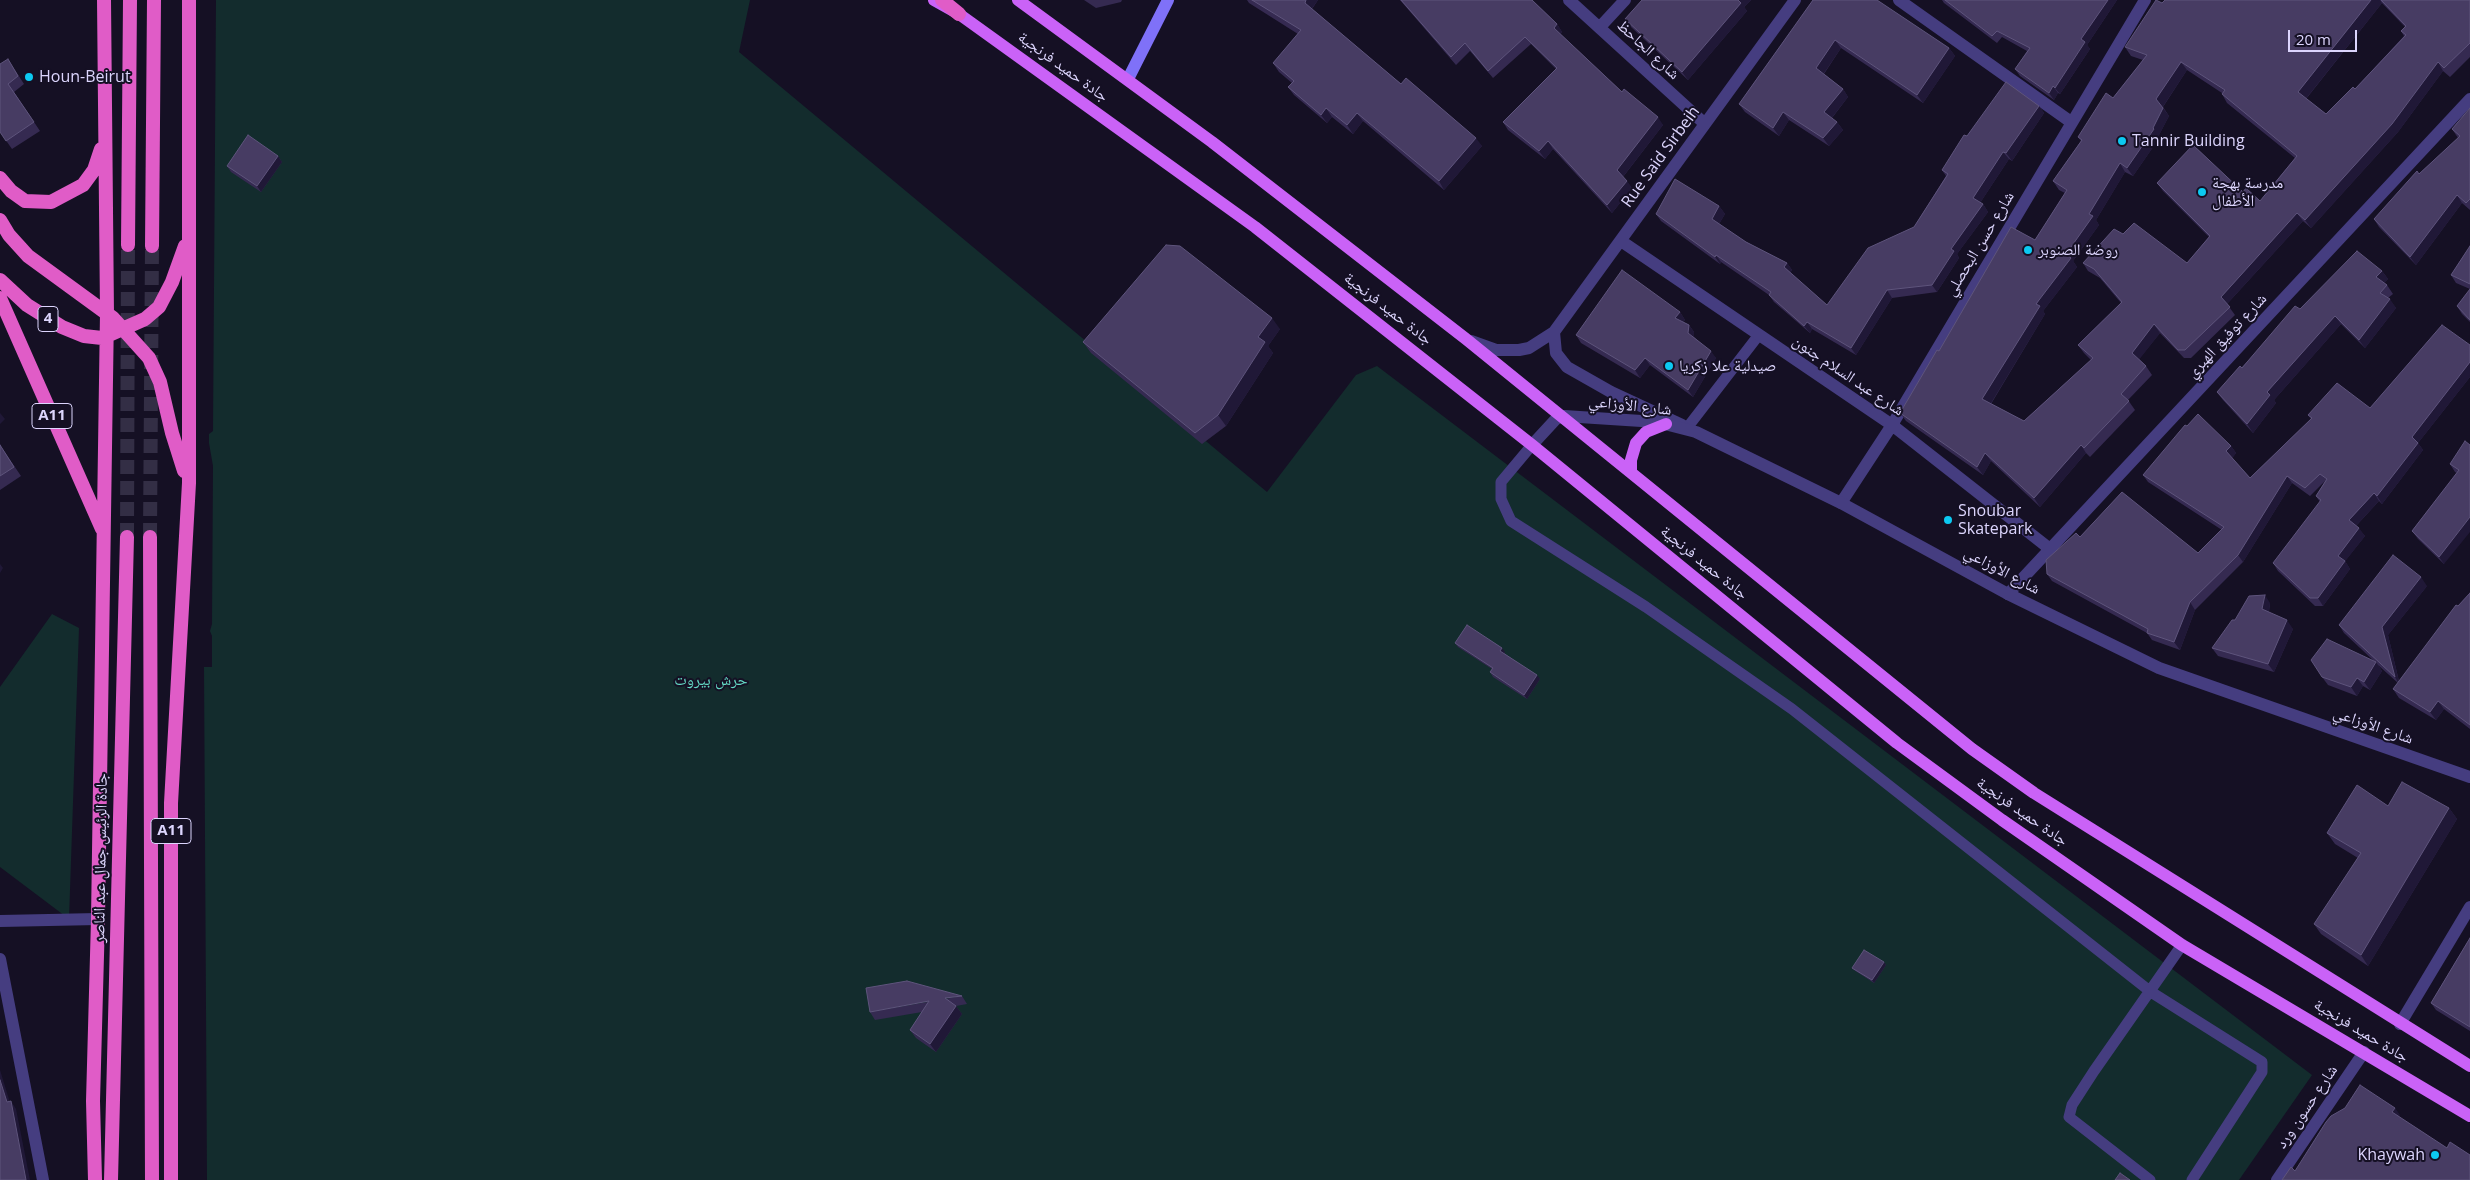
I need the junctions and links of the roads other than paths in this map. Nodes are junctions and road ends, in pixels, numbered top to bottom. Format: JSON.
{"nodes":[{"id":1,"x":104,"y":0,"type":"edge"},
{"id":2,"x":130,"y":0,"type":"edge"},
{"id":3,"x":154,"y":0,"type":"edge"},
{"id":4,"x":189,"y":0,"type":"edge"},
{"id":5,"x":934,"y":0,"type":"edge"},
{"id":6,"x":942,"y":0,"type":"edge"},
{"id":7,"x":1018,"y":0,"type":"edge"},
{"id":8,"x":1168,"y":0,"type":"edge"},
{"id":9,"x":1569,"y":0,"type":"edge"},
{"id":10,"x":1625,"y":0,"type":"edge"},
{"id":11,"x":1795,"y":0,"type":"edge"},
{"id":12,"x":1899,"y":0,"type":"edge"},
{"id":13,"x":2145,"y":0,"type":"edge"},
{"id":14,"x":959,"y":14,"type":"junction"},
{"id":15,"x":1600,"y":27,"type":"junction"},
{"id":16,"x":1128,"y":79,"type":"junction"},
{"id":17,"x":2470,"y":99,"type":"edge"},
{"id":18,"x":2071,"y":122,"type":"junction"},
{"id":19,"x":1705,"y":124,"type":"junction"},
{"id":20,"x":105,"y":126,"type":"junction"},
{"id":21,"x":0,"y":178,"type":"edge"},
{"id":22,"x":0,"y":220,"type":"edge"},
{"id":23,"x":188,"y":231,"type":"junction"},
{"id":24,"x":1621,"y":241,"type":"junction"},
{"id":25,"x":128,"y":245,"type":"tunnel mouth"},
{"id":26,"x":152,"y":246,"type":"tunnel mouth"},
{"id":27,"x":0,"y":280,"type":"edge"},
{"id":28,"x":0,"y":298,"type":"edge"},
{"id":29,"x":106,"y":313,"type":"junction"},
{"id":30,"x":124,"y":330,"type":"junction"},
{"id":31,"x":1554,"y":332,"type":"junction"},
{"id":32,"x":1758,"y":336,"type":"junction"},
{"id":33,"x":106,"y":337,"type":"junction"},
{"id":34,"x":1466,"y":339,"type":"junction"},
{"id":35,"x":1564,"y":416,"type":"junction"},
{"id":36,"x":1666,"y":424,"type":"junction"},
{"id":37,"x":1892,"y":425,"type":"junction"},
{"id":38,"x":1692,"y":430,"type":"junction"},
{"id":39,"x":1532,"y":445,"type":"junction"},
{"id":40,"x":1631,"y":472,"type":"junction"},
{"id":41,"x":188,"y":483,"type":"junction"},
{"id":42,"x":1842,"y":503,"type":"junction"},
{"id":43,"x":104,"y":534,"type":"junction"},
{"id":44,"x":127,"y":537,"type":"tunnel mouth"},
{"id":45,"x":150,"y":537,"type":"tunnel mouth"},
{"id":46,"x":2050,"y":549,"type":"junction"},
{"id":47,"x":2008,"y":594,"type":"junction"},
{"id":48,"x":2470,"y":777,"type":"edge"},
{"id":49,"x":2470,"y":907,"type":"edge"},
{"id":50,"x":98,"y":919,"type":"junction"},
{"id":51,"x":0,"y":921,"type":"edge"},
{"id":52,"x":2182,"y":945,"type":"junction"},
{"id":53,"x":0,"y":959,"type":"edge"},
{"id":54,"x":2151,"y":992,"type":"junction"},
{"id":55,"x":2400,"y":1024,"type":"junction"},
{"id":56,"x":2364,"y":1052,"type":"junction"},
{"id":57,"x":2470,"y":1066,"type":"edge"},
{"id":58,"x":2470,"y":1116,"type":"edge"},
{"id":59,"x":43,"y":1180,"type":"edge"},
{"id":60,"x":95,"y":1180,"type":"edge"},
{"id":61,"x":111,"y":1180,"type":"edge"},
{"id":62,"x":152,"y":1180,"type":"edge"},
{"id":63,"x":170,"y":1180,"type":"edge"},
{"id":64,"x":2150,"y":1180,"type":"edge"},
{"id":65,"x":2192,"y":1180,"type":"edge"},
{"id":66,"x":2277,"y":1180,"type":"edge"}],
"edges":[{"from":1,"to":20,"type":"highway"},
{"from":2,"to":25,"type":"highway"},
{"from":3,"to":26,"type":"highway"},
{"from":4,"to":23,"type":"highway"},
{"from":5,"to":14,"type":"main road"},
{"from":6,"to":14,"type":"highway","name":"جادة حميد فرنجية"},
{"from":7,"to":16,"type":"main road","name":"جادة حميد فرنجية"},
{"from":8,"to":16,"type":"main road"},
{"from":9,"to":15,"type":"street","name":"شارع الجاحظ"},
{"from":10,"to":15,"type":"street"},
{"from":11,"to":19,"type":"street","name":"Rue Said Sirbeih"},
{"from":12,"to":18,"type":"street"},
{"from":13,"to":18,"type":"street","name":"شارع حسن البحصلي"},
{"from":14,"to":39,"type":"main road","name":"جادة حميد فرنجية"},
{"from":15,"to":19,"type":"street","name":"شارع الجاحظ"},
{"from":16,"to":34,"type":"main road","name":"جادة حميد فرنجية"},
{"from":17,"to":46,"type":"street","name":"شارع توفيق الهبري"},
{"from":18,"to":37,"type":"street","name":"شارع حسن البحصلي"},
{"from":19,"to":24,"type":"street","name":"Rue Said Sirbeih"},
{"from":20,"to":21,"type":"highway"},
{"from":20,"to":29,"type":"highway"},
{"from":22,"to":29,"type":"highway","number":"A11"},
{"from":23,"to":30,"type":"highway","number":"4"},
{"from":23,"to":41,"type":"highway"},
{"from":24,"to":31,"type":"street","name":"Rue Said Sirbeih"},
{"from":24,"to":32,"type":"street","name":"شارع عبد السلام جنون"},
{"from":27,"to":33,"type":"highway","number":"4"},
{"from":28,"to":43,"type":"highway","number":"A11"},
{"from":29,"to":30,"type":"highway","number":"A11"},
{"from":29,"to":33,"type":"highway"},
{"from":30,"to":33,"type":"highway","number":"4"},
{"from":30,"to":41,"type":"highway","number":"A11"},
{"from":31,"to":34,"type":"street"},
{"from":31,"to":38,"type":"street"},
{"from":32,"to":37,"type":"street","name":"شارع عبد السلام جنون"},
{"from":32,"to":38,"type":"lane"},
{"from":33,"to":43,"type":"highway"},
{"from":34,"to":35,"type":"main road","name":"جادة حميد فرنجية"},
{"from":35,"to":36,"type":"street","name":"شارع الأوزاعي"},
{"from":35,"to":39,"type":"street","name":"شارع الأوزاعي"},
{"from":35,"to":40,"type":"main road","name":"جادة حميد فرنجية"},
{"from":36,"to":38,"type":"street","name":"شارع الأوزاعي"},
{"from":36,"to":40,"type":"main road"},
{"from":37,"to":42,"type":"street","name":"شارع حسن البحصلي"},
{"from":37,"to":46,"type":"street","name":"شارع عبد السلام جنون"},
{"from":38,"to":42,"type":"street","name":"شارع الأوزاعي"},
{"from":39,"to":52,"type":"main road","name":"جادة حميد فرنجية"},
{"from":39,"to":54,"type":"lane"},
{"from":40,"to":55,"type":"main road","name":"جادة حميد فرنجية"},
{"from":41,"to":63,"type":"highway","number":"A11"},
{"from":42,"to":47,"type":"street","name":"شارع الأوزاعي"},
{"from":43,"to":50,"type":"highway","number":"A11"},
{"from":44,"to":61,"type":"highway","name":"جادة الرئيس جمال عبد الناصر"},
{"from":45,"to":62,"type":"highway"},
{"from":46,"to":47,"type":"street","name":"شارع توفيق الهبري"},
{"from":47,"to":48,"type":"street","name":"شارع الأوزاعي"},
{"from":49,"to":55,"type":"street"},
{"from":50,"to":51,"type":"street"},
{"from":50,"to":60,"type":"highway","number":"A11"},
{"from":52,"to":54,"type":"lane"},
{"from":52,"to":56,"type":"main road","name":"جادة حميد فرنجية"},
{"from":53,"to":59,"type":"street"},
{"from":54,"to":64,"type":"lane"},
{"from":54,"to":65,"type":"lane"},
{"from":55,"to":57,"type":"main road","name":"جادة حميد فرنجية"},
{"from":56,"to":58,"type":"main road","name":"جادة حميد فرنجية"},
{"from":56,"to":66,"type":"street","name":"شارع حسون ورد"}]}
